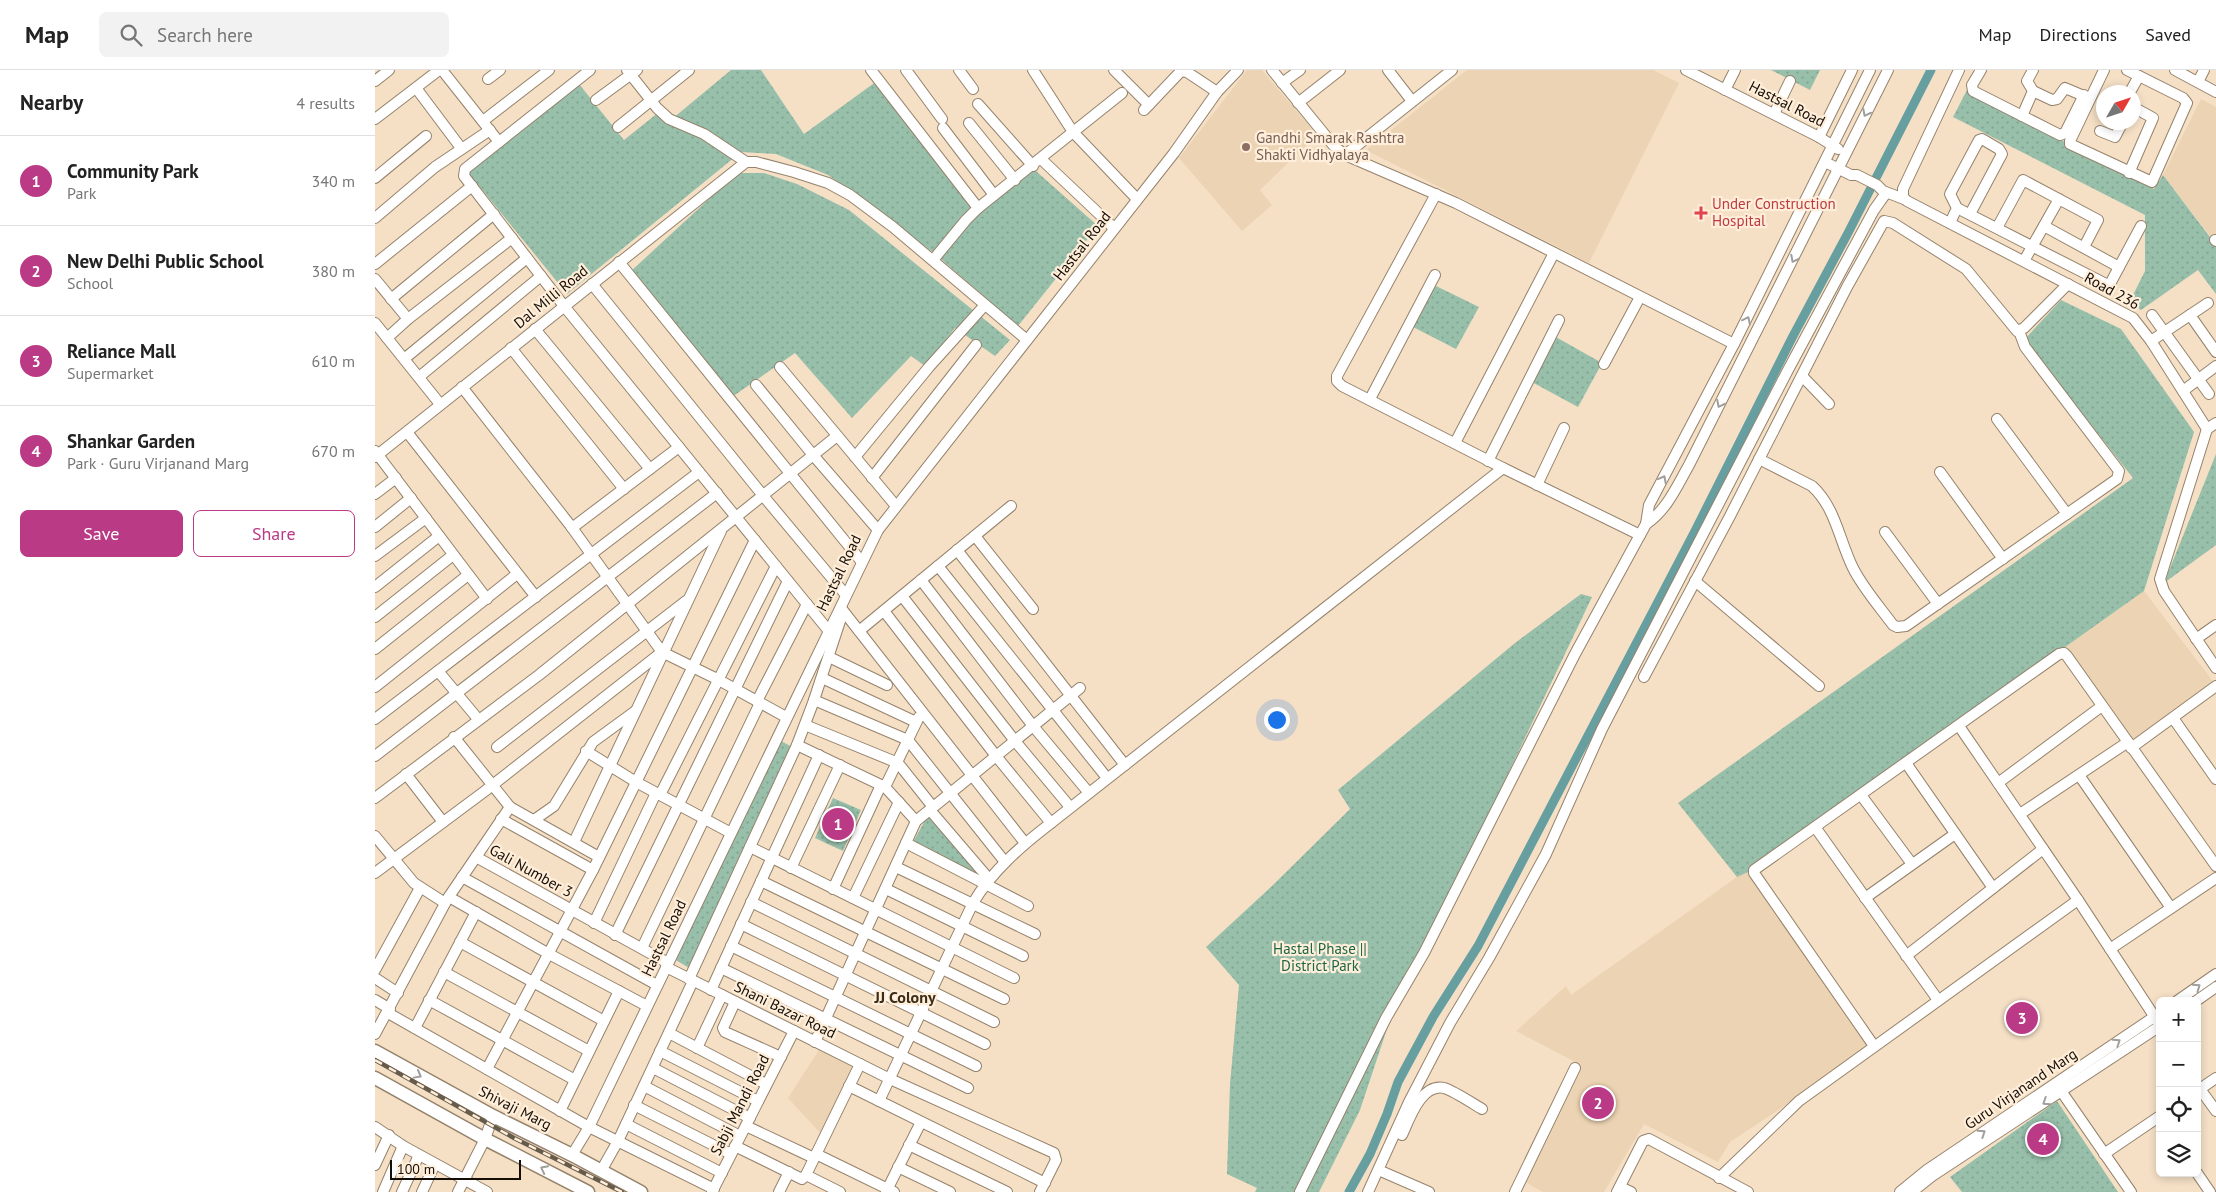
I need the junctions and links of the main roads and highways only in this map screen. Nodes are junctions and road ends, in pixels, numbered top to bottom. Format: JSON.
{"nodes":[{"id":1,"x":375,"y":1051,"type":"edge"},
{"id":2,"x":375,"y":1078,"type":"edge"},
{"id":3,"x":588,"y":1192,"type":"edge"},
{"id":4,"x":641,"y":1192,"type":"edge"}],
"edges":[{"from":1,"to":4,"type":"main road","name":"Shivaji Marg","one_way":true},
{"from":3,"to":2,"type":"main road","one_way":true}]}
